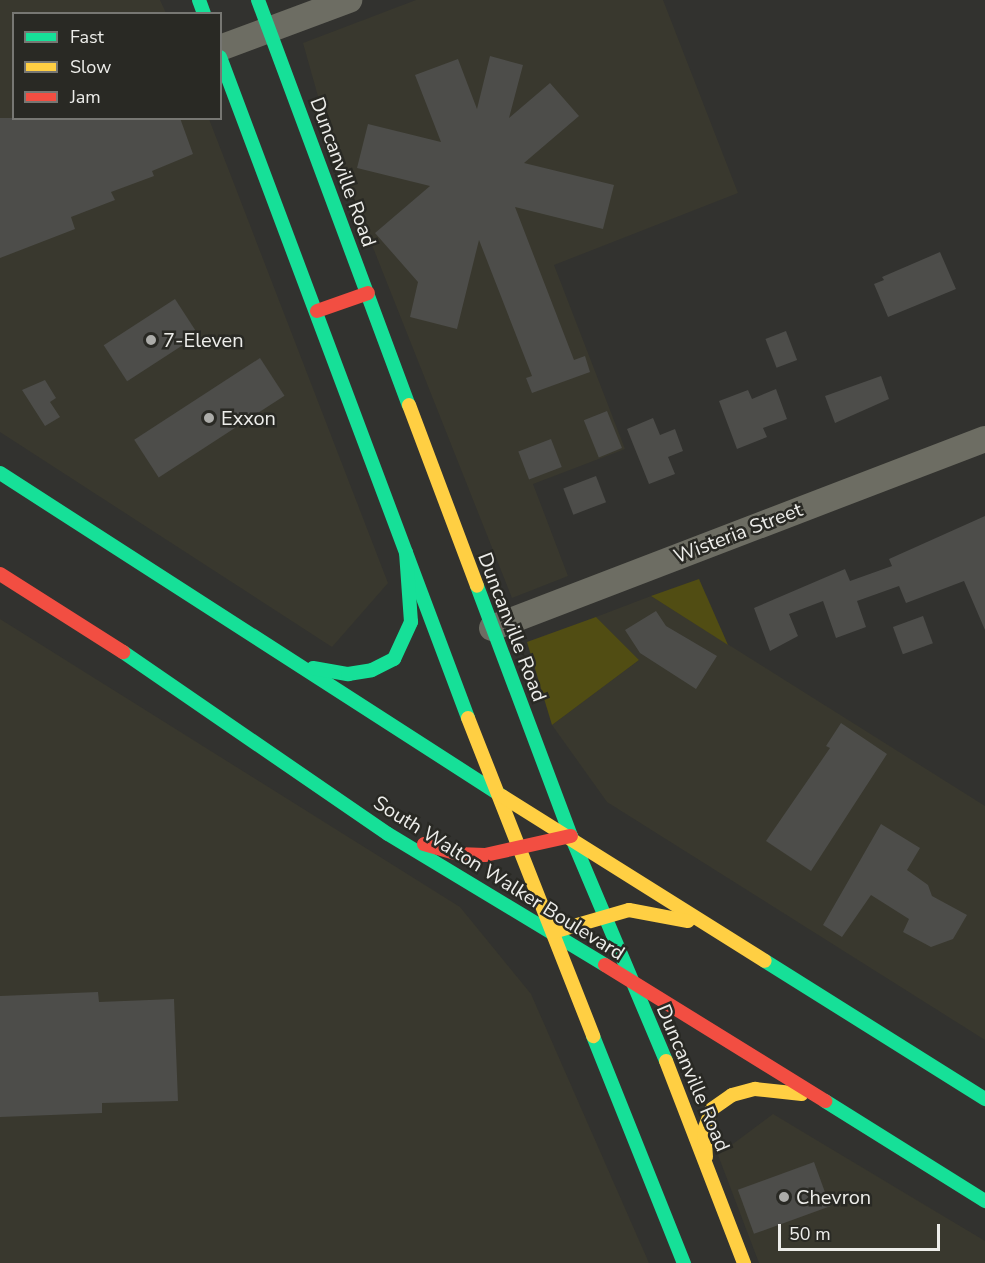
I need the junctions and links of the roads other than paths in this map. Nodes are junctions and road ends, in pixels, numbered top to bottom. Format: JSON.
{"nodes":[{"id":1,"x":258,"y":0,"type":"edge"},
{"id":2,"x":349,"y":0,"type":"edge"},
{"id":3,"x":269,"y":28,"type":"junction"},
{"id":4,"x":222,"y":47,"type":"edge"},
{"id":5,"x":222,"y":62,"type":"edge"},
{"id":6,"x":368,"y":293,"type":"junction"},
{"id":7,"x":317,"y":311,"type":"junction"},
{"id":8,"x":985,"y":439,"type":"edge"},
{"id":9,"x":0,"y":472,"type":"edge"},
{"id":10,"x":406,"y":552,"type":"junction"},
{"id":11,"x":0,"y":574,"type":"edge"},
{"id":12,"x":492,"y":628,"type":"junction"},
{"id":13,"x":307,"y":667,"type":"junction"},
{"id":14,"x":496,"y":792,"type":"junction"},
{"id":15,"x":388,"y":834,"type":"junction"},
{"id":16,"x":571,"y":836,"type":"junction"},
{"id":17,"x":519,"y":849,"type":"junction"},
{"id":18,"x":603,"y":915,"type":"junction"},
{"id":19,"x":710,"y":927,"type":"junction"},
{"id":20,"x":553,"y":932,"type":"junction"},
{"id":21,"x":632,"y":984,"type":"junction"},
{"id":22,"x":814,"y":1096,"type":"junction"},
{"id":23,"x":985,"y":1099,"type":"edge"},
{"id":24,"x":706,"y":1157,"type":"junction"},
{"id":25,"x":985,"y":1202,"type":"edge"},
{"id":26,"x":684,"y":1263,"type":"edge"},
{"id":27,"x":744,"y":1263,"type":"edge"}],
"edges":[{"from":1,"to":3,"type":"main road","name":"Duncanville Road"},
{"from":2,"to":3,"type":"street"},
{"from":3,"to":4,"type":"street"},
{"from":3,"to":6,"type":"main road","name":"Duncanville Road"},
{"from":5,"to":7,"type":"main road"},
{"from":6,"to":7,"type":"main road"},
{"from":6,"to":12,"type":"main road","name":"Duncanville Road"},
{"from":7,"to":10,"type":"main road"},
{"from":8,"to":12,"type":"street","name":"Wisteria Street"},
{"from":9,"to":13,"type":"main road"},
{"from":10,"to":13,"type":"main road"},
{"from":10,"to":14,"type":"main road"},
{"from":11,"to":15,"type":"main road","name":"South Walton Walker Boulevard"},
{"from":12,"to":16,"type":"main road","name":"Duncanville Road"},
{"from":13,"to":14,"type":"main road"},
{"from":14,"to":16,"type":"main road"},
{"from":14,"to":17,"type":"main road"},
{"from":15,"to":17,"type":"main road"},
{"from":15,"to":20,"type":"main road","name":"South Walton Walker Boulevard"},
{"from":16,"to":17,"type":"main road"},
{"from":16,"to":18,"type":"main road","name":"Duncanville Road"},
{"from":16,"to":19,"type":"main road"},
{"from":17,"to":20,"type":"main road"},
{"from":18,"to":19,"type":"main road"},
{"from":18,"to":20,"type":"main road"},
{"from":18,"to":21,"type":"main road","name":"Duncanville Road"},
{"from":19,"to":23,"type":"main road"},
{"from":20,"to":21,"type":"main road","name":"South Walton Walker Boulevard"},
{"from":20,"to":26,"type":"main road"},
{"from":21,"to":22,"type":"main road","name":"South Walton Walker Boulevard"},
{"from":21,"to":24,"type":"main road","name":"Duncanville Road"},
{"from":22,"to":24,"type":"main road"},
{"from":22,"to":25,"type":"main road","name":"South Walton Walker Boulevard"},
{"from":24,"to":27,"type":"main road","name":"Duncanville Road"}]}
